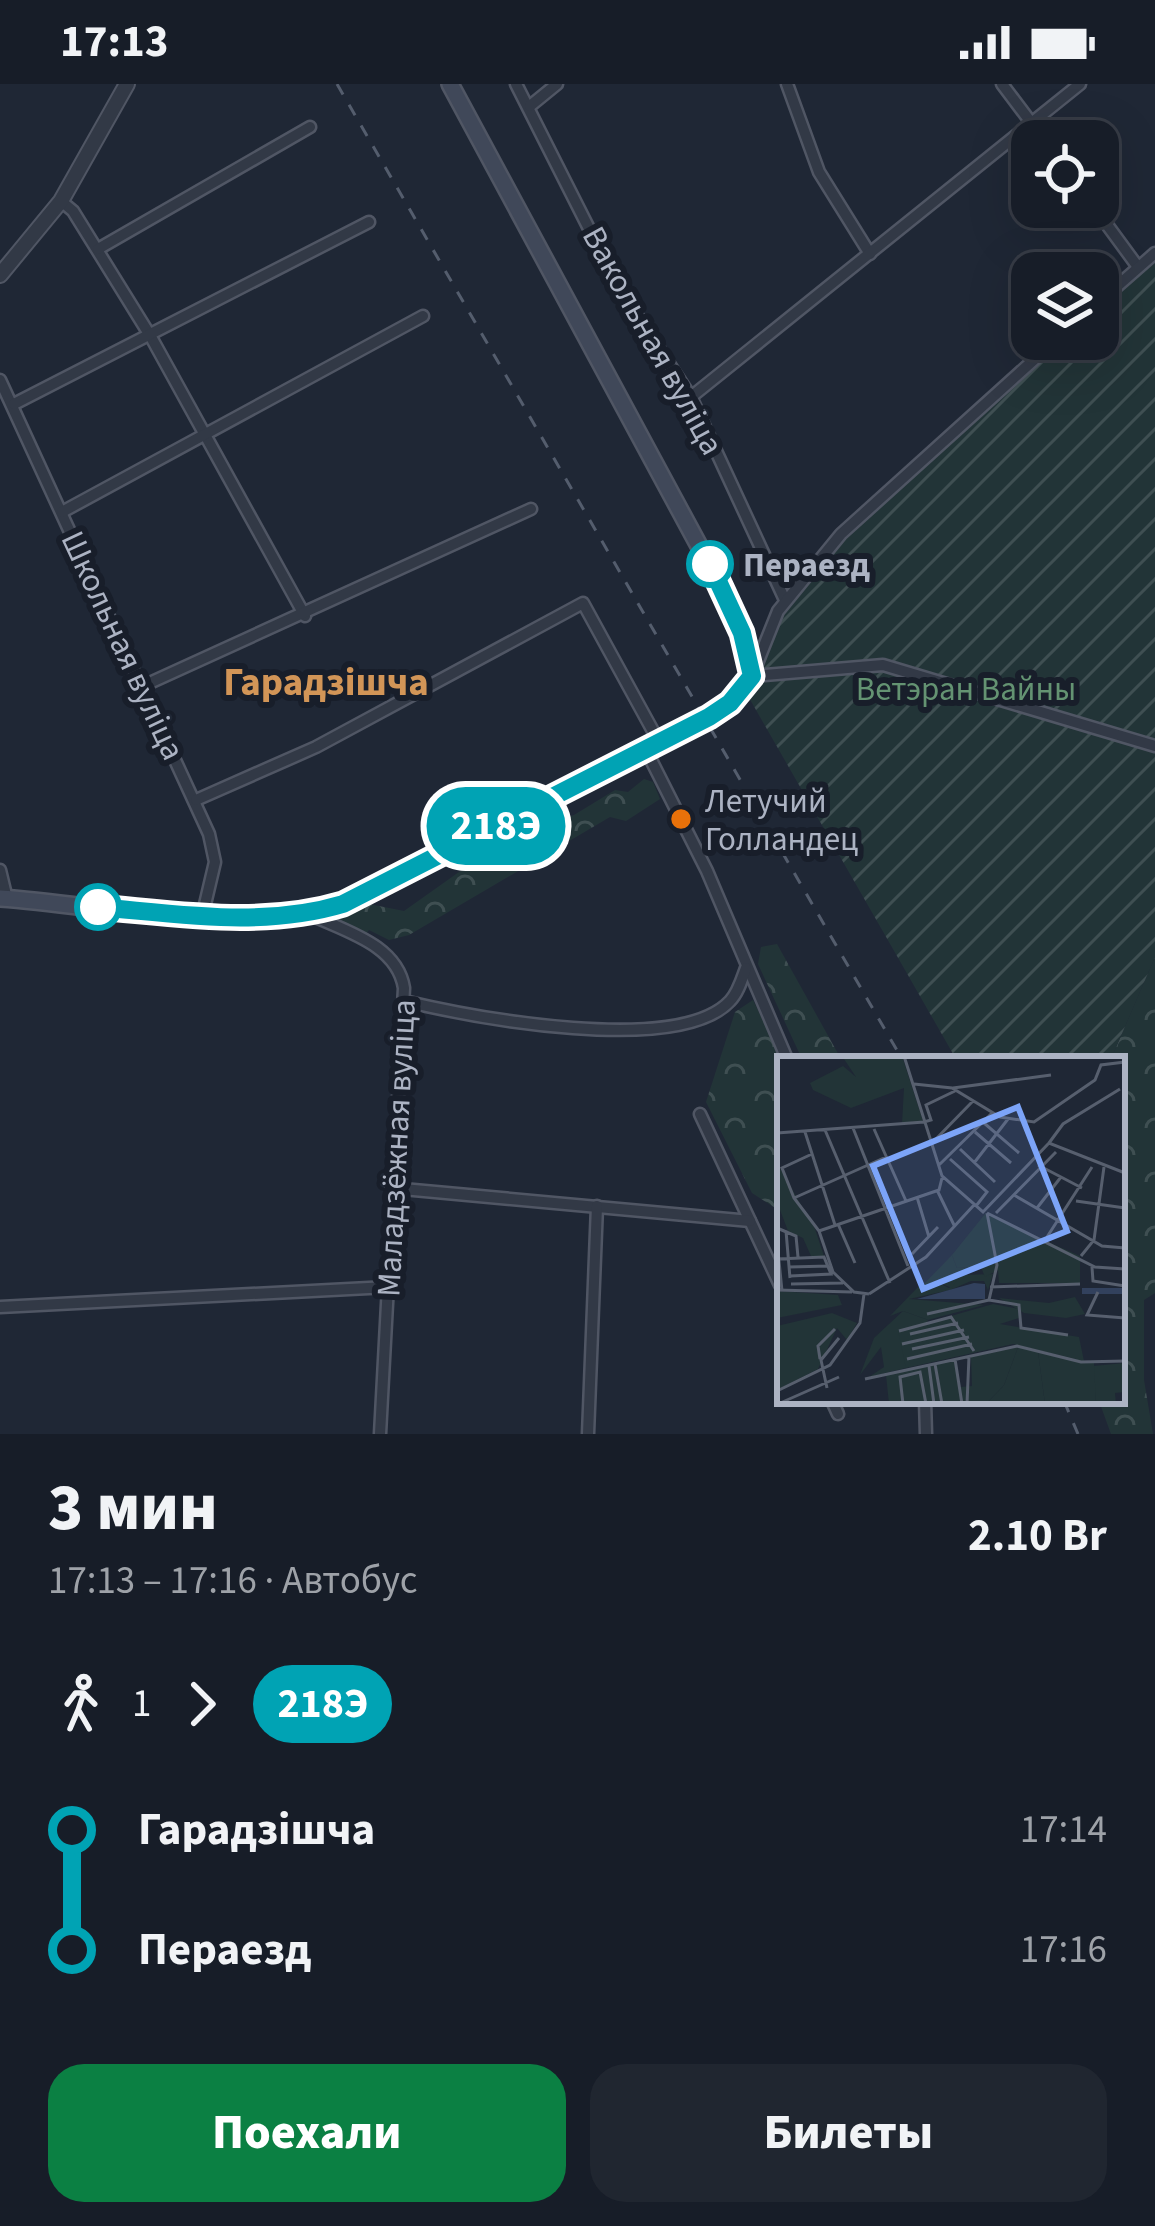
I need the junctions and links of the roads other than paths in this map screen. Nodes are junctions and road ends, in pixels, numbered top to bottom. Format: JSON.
{"nodes":[{"id":1,"x":127,"y":84,"type":"edge"},
{"id":2,"x":450,"y":84,"type":"edge"},
{"id":3,"x":516,"y":84,"type":"edge"},
{"id":4,"x":557,"y":84,"type":"edge"},
{"id":5,"x":787,"y":84,"type":"edge"},
{"id":6,"x":1002,"y":84,"type":"edge"},
{"id":7,"x":1080,"y":84,"type":"edge"},
{"id":8,"x":530,"y":106,"type":"junction"},
{"id":9,"x":1030,"y":120,"type":"edge"},
{"id":10,"x":1035,"y":120,"type":"edge"},
{"id":11,"x":310,"y":127,"type":"dead end"},
{"id":12,"x":1011,"y":139,"type":"edge"},
{"id":13,"x":61,"y":202,"type":"junction"},
{"id":14,"x":369,"y":222,"type":"dead end"},
{"id":15,"x":1109,"y":228,"type":"edge"},
{"id":16,"x":98,"y":249,"type":"junction"},
{"id":17,"x":869,"y":254,"type":"junction"},
{"id":18,"x":1155,"y":254,"type":"edge"},
{"id":19,"x":1138,"y":267,"type":"junction"},
{"id":20,"x":0,"y":275,"type":"edge"},
{"id":21,"x":1119,"y":284,"type":"edge"},
{"id":22,"x":423,"y":316,"type":"dead end"},
{"id":23,"x":152,"y":337,"type":"junction"},
{"id":24,"x":1034,"y":360,"type":"edge"},
{"id":25,"x":0,"y":380,"type":"edge"},
{"id":26,"x":691,"y":397,"type":"junction"},
{"id":27,"x":14,"y":404,"type":"junction"},
{"id":28,"x":207,"y":436,"type":"junction"},
{"id":29,"x":531,"y":509,"type":"dead end"},
{"id":30,"x":62,"y":512,"type":"junction"},
{"id":31,"x":785,"y":600,"type":"junction"},
{"id":32,"x":305,"y":616,"type":"junction"},
{"id":33,"x":752,"y":676,"type":"junction"},
{"id":34,"x":142,"y":686,"type":"junction"},
{"id":35,"x":652,"y":746,"type":"junction"},
{"id":36,"x":1155,"y":746,"type":"edge"},
{"id":37,"x":196,"y":800,"type":"junction"},
{"id":38,"x":0,"y":870,"type":"edge"},
{"id":39,"x":4,"y":899,"type":"edge"},
{"id":40,"x":309,"y":914,"type":"junction"},
{"id":41,"x":202,"y":917,"type":"junction"},
{"id":42,"x":746,"y":968,"type":"junction"},
{"id":43,"x":404,"y":1001,"type":"junction"},
{"id":44,"x":786,"y":1056,"type":"edge"},
{"id":45,"x":700,"y":1114,"type":"dead end"},
{"id":46,"x":392,"y":1188,"type":"junction"},
{"id":47,"x":597,"y":1206,"type":"junction"},
{"id":48,"x":750,"y":1221,"type":"junction"},
{"id":49,"x":777,"y":1280,"type":"edge"},
{"id":50,"x":388,"y":1287,"type":"junction"},
{"id":51,"x":0,"y":1307,"type":"edge"},
{"id":52,"x":833,"y":1404,"type":"edge"},
{"id":53,"x":925,"y":1404,"type":"edge"},
{"id":54,"x":838,"y":1414,"type":"dead end"},
{"id":55,"x":380,"y":1434,"type":"edge"},
{"id":56,"x":588,"y":1434,"type":"edge"},
{"id":57,"x":926,"y":1434,"type":"edge"}],
"edges":[{"from":1,"to":13,"type":"street"},
{"from":2,"to":33,"type":"main road"},
{"from":3,"to":8,"type":"street","name":"Вакольная вуліца"},
{"from":4,"to":8,"type":"street"},
{"from":5,"to":17,"type":"street"},
{"from":6,"to":9,"type":"street"},
{"from":7,"to":10,"type":"street"},
{"from":8,"to":26,"type":"street","name":"Вакольная вуліца"},
{"from":11,"to":16,"type":"street"},
{"from":12,"to":17,"type":"street"},
{"from":13,"to":16,"type":"street"},
{"from":13,"to":20,"type":"street"},
{"from":14,"to":23,"type":"street"},
{"from":15,"to":19,"type":"street"},
{"from":16,"to":23,"type":"street"},
{"from":17,"to":26,"type":"street"},
{"from":18,"to":19,"type":"street"},
{"from":19,"to":21,"type":"street"},
{"from":22,"to":28,"type":"street"},
{"from":23,"to":27,"type":"street"},
{"from":23,"to":28,"type":"street"},
{"from":24,"to":31,"type":"street"},
{"from":25,"to":27,"type":"street","name":"Школьная вуліца"},
{"from":26,"to":31,"type":"street","name":"Вакольная вуліца"},
{"from":27,"to":30,"type":"street","name":"Школьная вуліца"},
{"from":28,"to":30,"type":"street"},
{"from":28,"to":32,"type":"street"},
{"from":29,"to":32,"type":"street"},
{"from":30,"to":34,"type":"street","name":"Школьная вуліца"},
{"from":31,"to":33,"type":"street"},
{"from":32,"to":34,"type":"street"},
{"from":33,"to":35,"type":"main road"},
{"from":33,"to":36,"type":"street"},
{"from":34,"to":37,"type":"street","name":"Школьная вуліца"},
{"from":35,"to":37,"type":"street"},
{"from":35,"to":40,"type":"main road"},
{"from":35,"to":42,"type":"street"},
{"from":37,"to":41,"type":"street","name":"Школьная вуліца"},
{"from":38,"to":39,"type":"street"},
{"from":39,"to":41,"type":"main road"},
{"from":40,"to":41,"type":"main road"},
{"from":40,"to":43,"type":"street","name":"Маладзёжная вуліца"},
{"from":42,"to":43,"type":"street"},
{"from":42,"to":44,"type":"street"},
{"from":43,"to":46,"type":"street","name":"Маладзёжная вуліца"},
{"from":45,"to":48,"type":"street"},
{"from":46,"to":47,"type":"street"},
{"from":46,"to":50,"type":"street","name":"Маладзёжная вуліца"},
{"from":47,"to":48,"type":"street"},
{"from":47,"to":56,"type":"street"},
{"from":48,"to":49,"type":"street"},
{"from":50,"to":51,"type":"street"},
{"from":50,"to":55,"type":"street","name":"Маладзёжная вуліца"},
{"from":52,"to":54,"type":"street"},
{"from":53,"to":57,"type":"street"}]}
